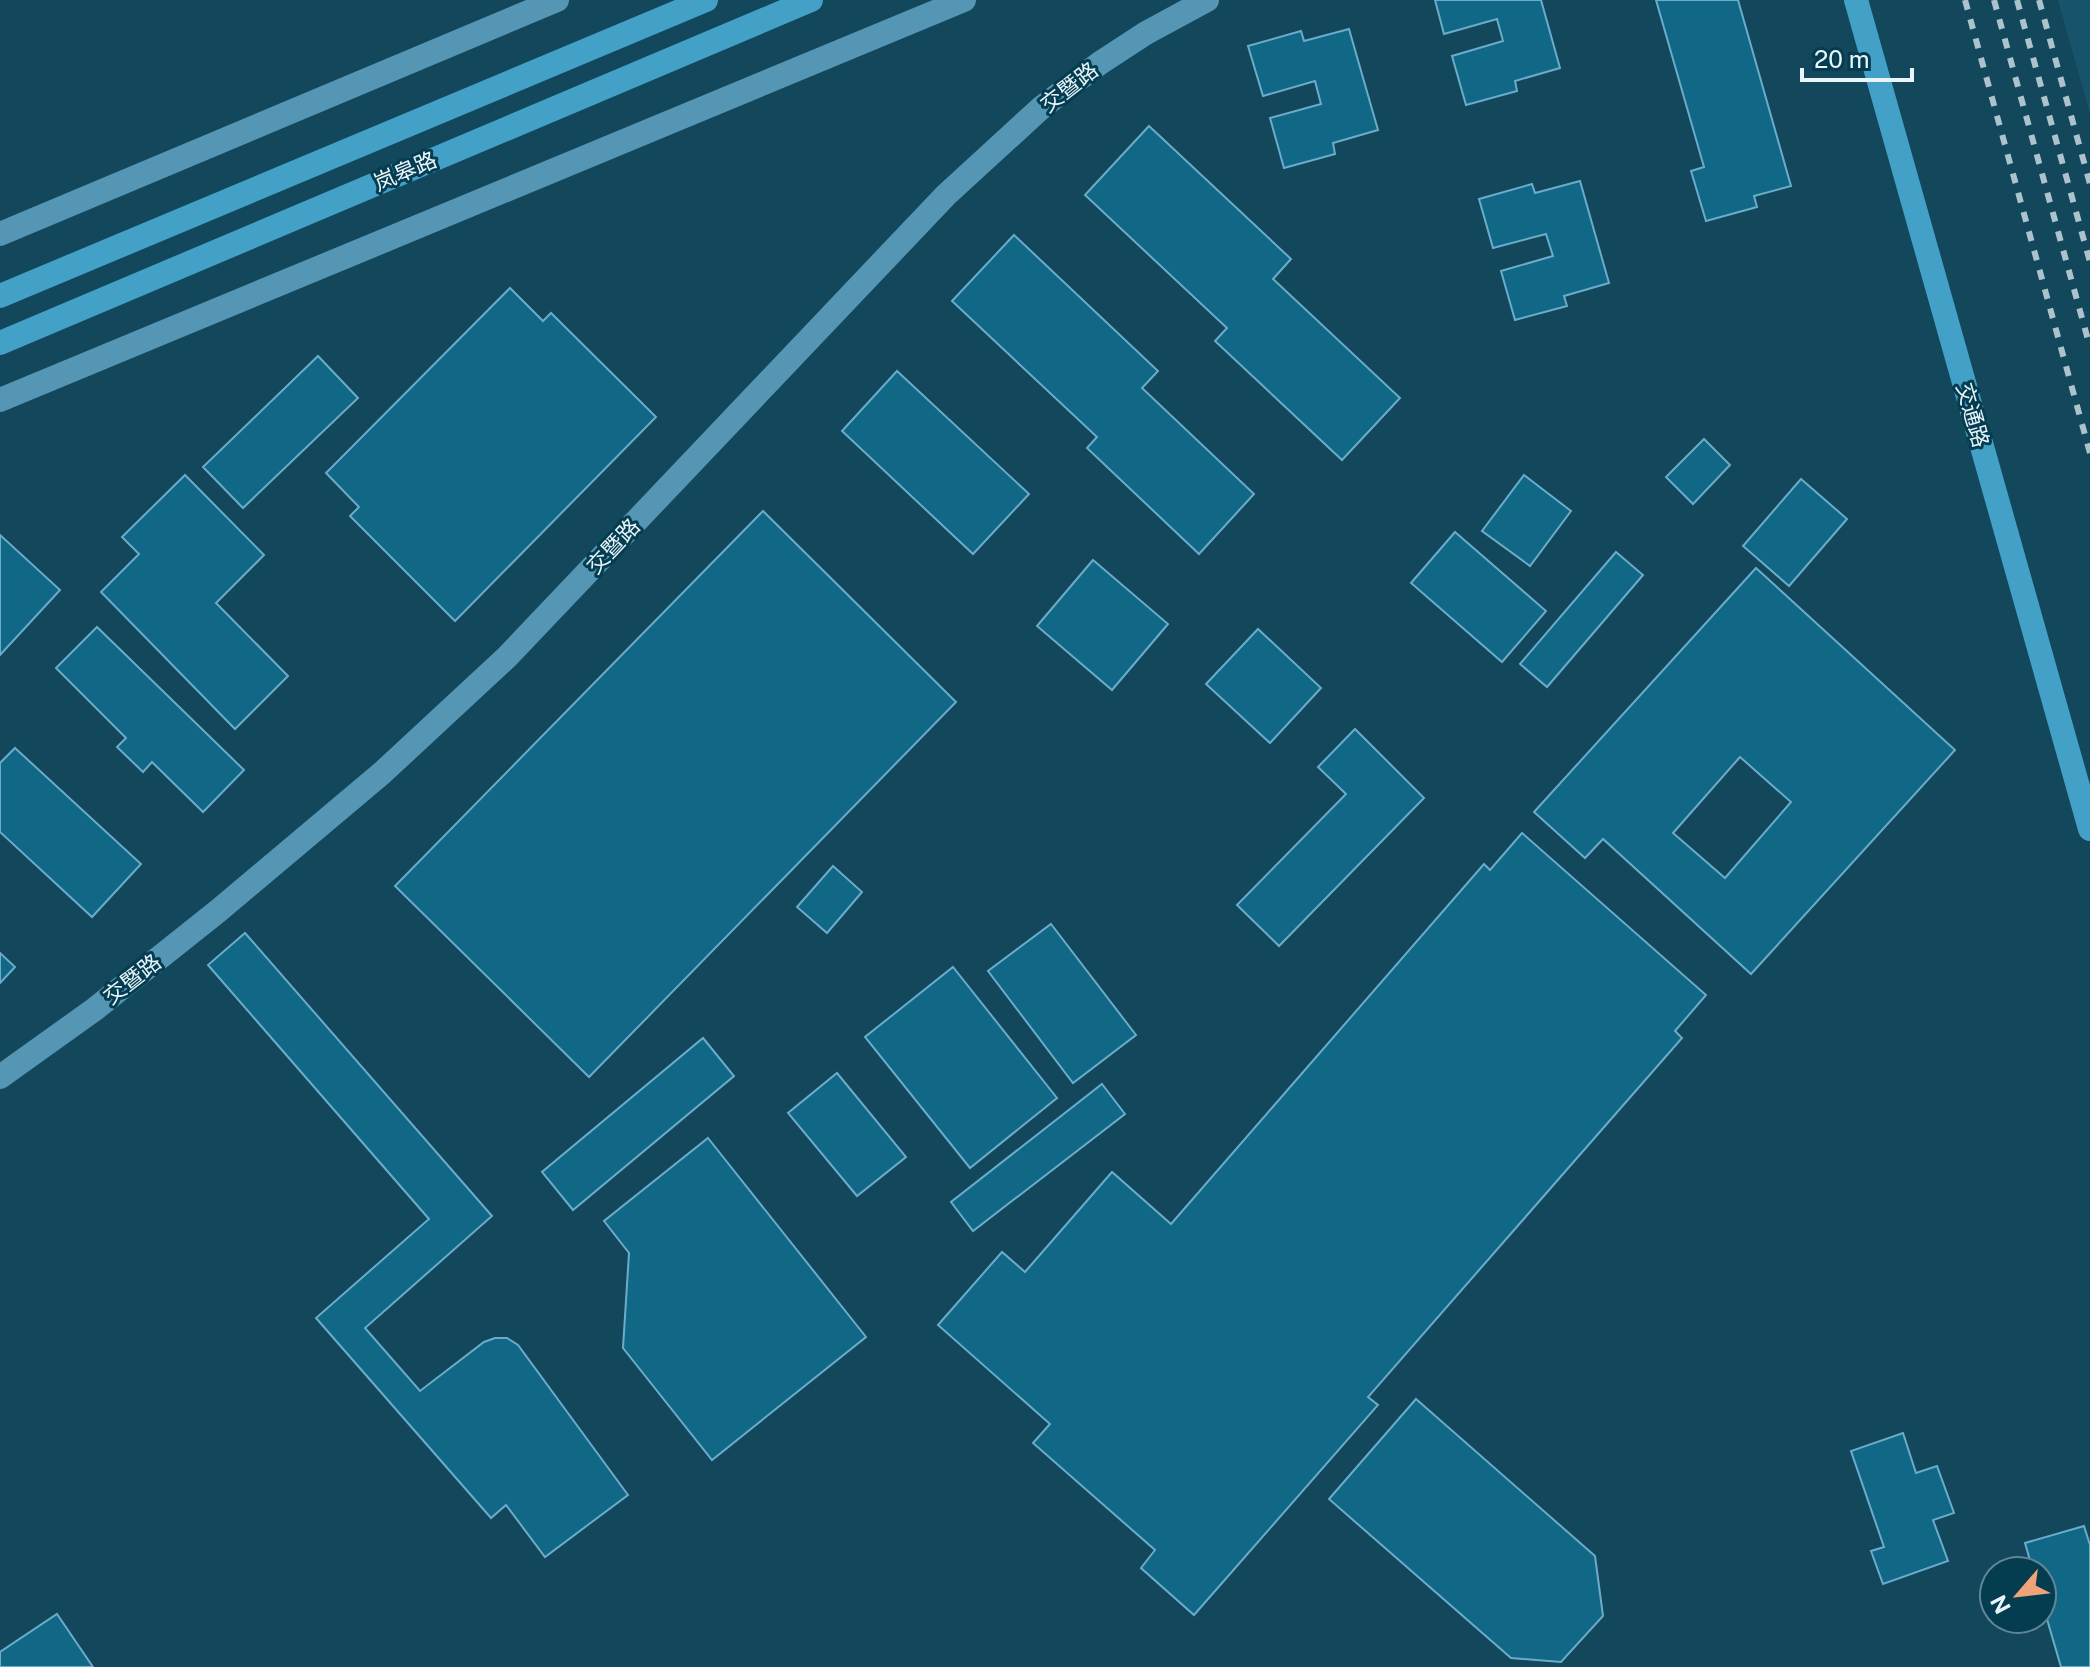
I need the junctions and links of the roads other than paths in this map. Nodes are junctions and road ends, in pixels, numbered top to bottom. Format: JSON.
{"nodes":[{"id":1,"x":557,"y":0,"type":"edge"},
{"id":2,"x":706,"y":0,"type":"edge"},
{"id":3,"x":811,"y":0,"type":"edge"},
{"id":4,"x":964,"y":0,"type":"edge"},
{"id":5,"x":1207,"y":0,"type":"edge"},
{"id":6,"x":1856,"y":0,"type":"edge"},
{"id":7,"x":0,"y":234,"type":"edge"},
{"id":8,"x":0,"y":296,"type":"edge"},
{"id":9,"x":0,"y":343,"type":"edge"},
{"id":10,"x":0,"y":400,"type":"edge"},
{"id":11,"x":2090,"y":829,"type":"edge"},
{"id":12,"x":0,"y":1077,"type":"edge"}],
"edges":[{"from":1,"to":7,"type":"street"},
{"from":2,"to":8,"type":"main road","name":"岚皋路"},
{"from":3,"to":9,"type":"main road","name":"岚皋路"},
{"from":4,"to":10,"type":"street"},
{"from":5,"to":12,"type":"street","name":"交暨路"},
{"from":6,"to":11,"type":"main road","name":"交通路"}]}
